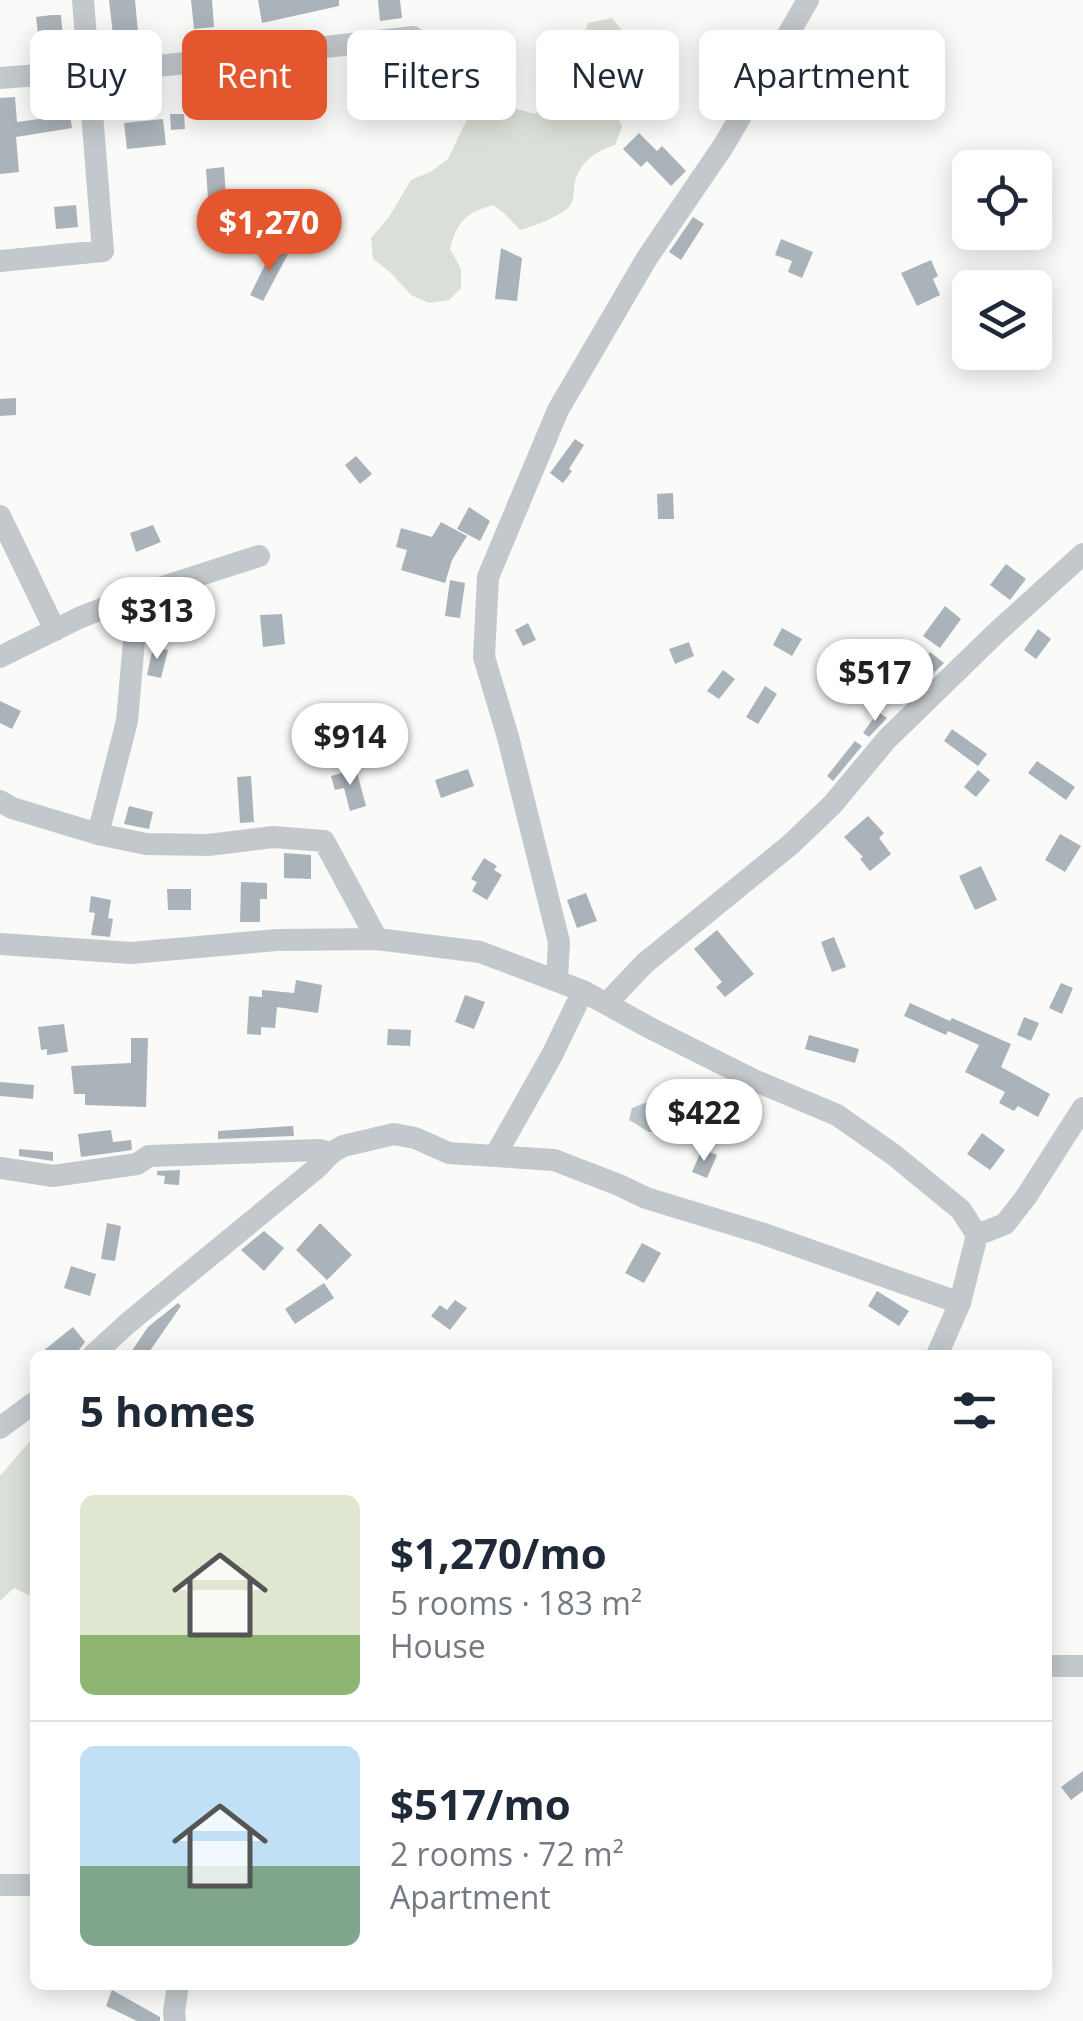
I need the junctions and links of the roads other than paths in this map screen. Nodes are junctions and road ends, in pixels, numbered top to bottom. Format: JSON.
{"nodes":[{"id":1,"x":83,"y":0,"type":"edge"},
{"id":2,"x":808,"y":0,"type":"edge"},
{"id":3,"x":86,"y":30,"type":"edge"},
{"id":4,"x":347,"y":45,"type":"edge"},
{"id":5,"x":162,"y":65,"type":"edge"},
{"id":6,"x":30,"y":75,"type":"edge"},
{"id":7,"x":0,"y":78,"type":"edge"},
{"id":8,"x":93,"y":120,"type":"edge"},
{"id":9,"x":0,"y":261,"type":"edge"},
{"id":10,"x":0,"y":516,"type":"edge"},
{"id":11,"x":1083,"y":554,"type":"edge"},
{"id":12,"x":259,"y":556,"type":"dead end"},
{"id":13,"x":138,"y":596,"type":"junction"},
{"id":14,"x":54,"y":630,"type":"junction"},
{"id":15,"x":0,"y":657,"type":"edge"},
{"id":16,"x":0,"y":801,"type":"edge"},
{"id":17,"x":98,"y":834,"type":"junction"},
{"id":18,"x":378,"y":939,"type":"junction"},
{"id":19,"x":0,"y":944,"type":"edge"},
{"id":20,"x":557,"y":980,"type":"junction"},
{"id":21,"x":583,"y":991,"type":"junction"},
{"id":22,"x":607,"y":1003,"type":"junction"},
{"id":23,"x":1083,"y":1108,"type":"edge"},
{"id":24,"x":331,"y":1153,"type":"junction"},
{"id":25,"x":495,"y":1156,"type":"junction"},
{"id":26,"x":0,"y":1168,"type":"edge"},
{"id":27,"x":977,"y":1235,"type":"junction"},
{"id":28,"x":960,"y":1303,"type":"junction"},
{"id":29,"x":99,"y":1350,"type":"edge"},
{"id":30,"x":940,"y":1350,"type":"edge"},
{"id":31,"x":30,"y":1406,"type":"edge"},
{"id":32,"x":0,"y":1428,"type":"edge"},
{"id":33,"x":1052,"y":1666,"type":"edge"},
{"id":34,"x":1083,"y":1666,"type":"edge"},
{"id":35,"x":30,"y":1885,"type":"edge"},
{"id":36,"x":0,"y":1886,"type":"edge"},
{"id":37,"x":178,"y":1990,"type":"edge"},
{"id":38,"x":175,"y":2021,"type":"edge"}],
"edges":[{"from":1,"to":3,"type":"street"},
{"from":2,"to":20,"type":"street"},
{"from":4,"to":5,"type":"street"},
{"from":6,"to":7,"type":"street"},
{"from":8,"to":9,"type":"street"},
{"from":10,"to":14,"type":"street"},
{"from":11,"to":22,"type":"street"},
{"from":12,"to":13,"type":"street"},
{"from":13,"to":14,"type":"street"},
{"from":13,"to":17,"type":"street"},
{"from":14,"to":15,"type":"street"},
{"from":16,"to":17,"type":"street"},
{"from":17,"to":18,"type":"street"},
{"from":18,"to":19,"type":"street"},
{"from":18,"to":20,"type":"street"},
{"from":20,"to":21,"type":"street"},
{"from":21,"to":22,"type":"street"},
{"from":21,"to":25,"type":"street"},
{"from":22,"to":27,"type":"street"},
{"from":23,"to":27,"type":"street"},
{"from":24,"to":25,"type":"street"},
{"from":24,"to":26,"type":"street"},
{"from":24,"to":29,"type":"street"},
{"from":25,"to":28,"type":"street"},
{"from":27,"to":28,"type":"street"},
{"from":28,"to":30,"type":"street"},
{"from":31,"to":32,"type":"street"},
{"from":33,"to":34,"type":"street"},
{"from":35,"to":36,"type":"street"},
{"from":37,"to":38,"type":"street"}]}
